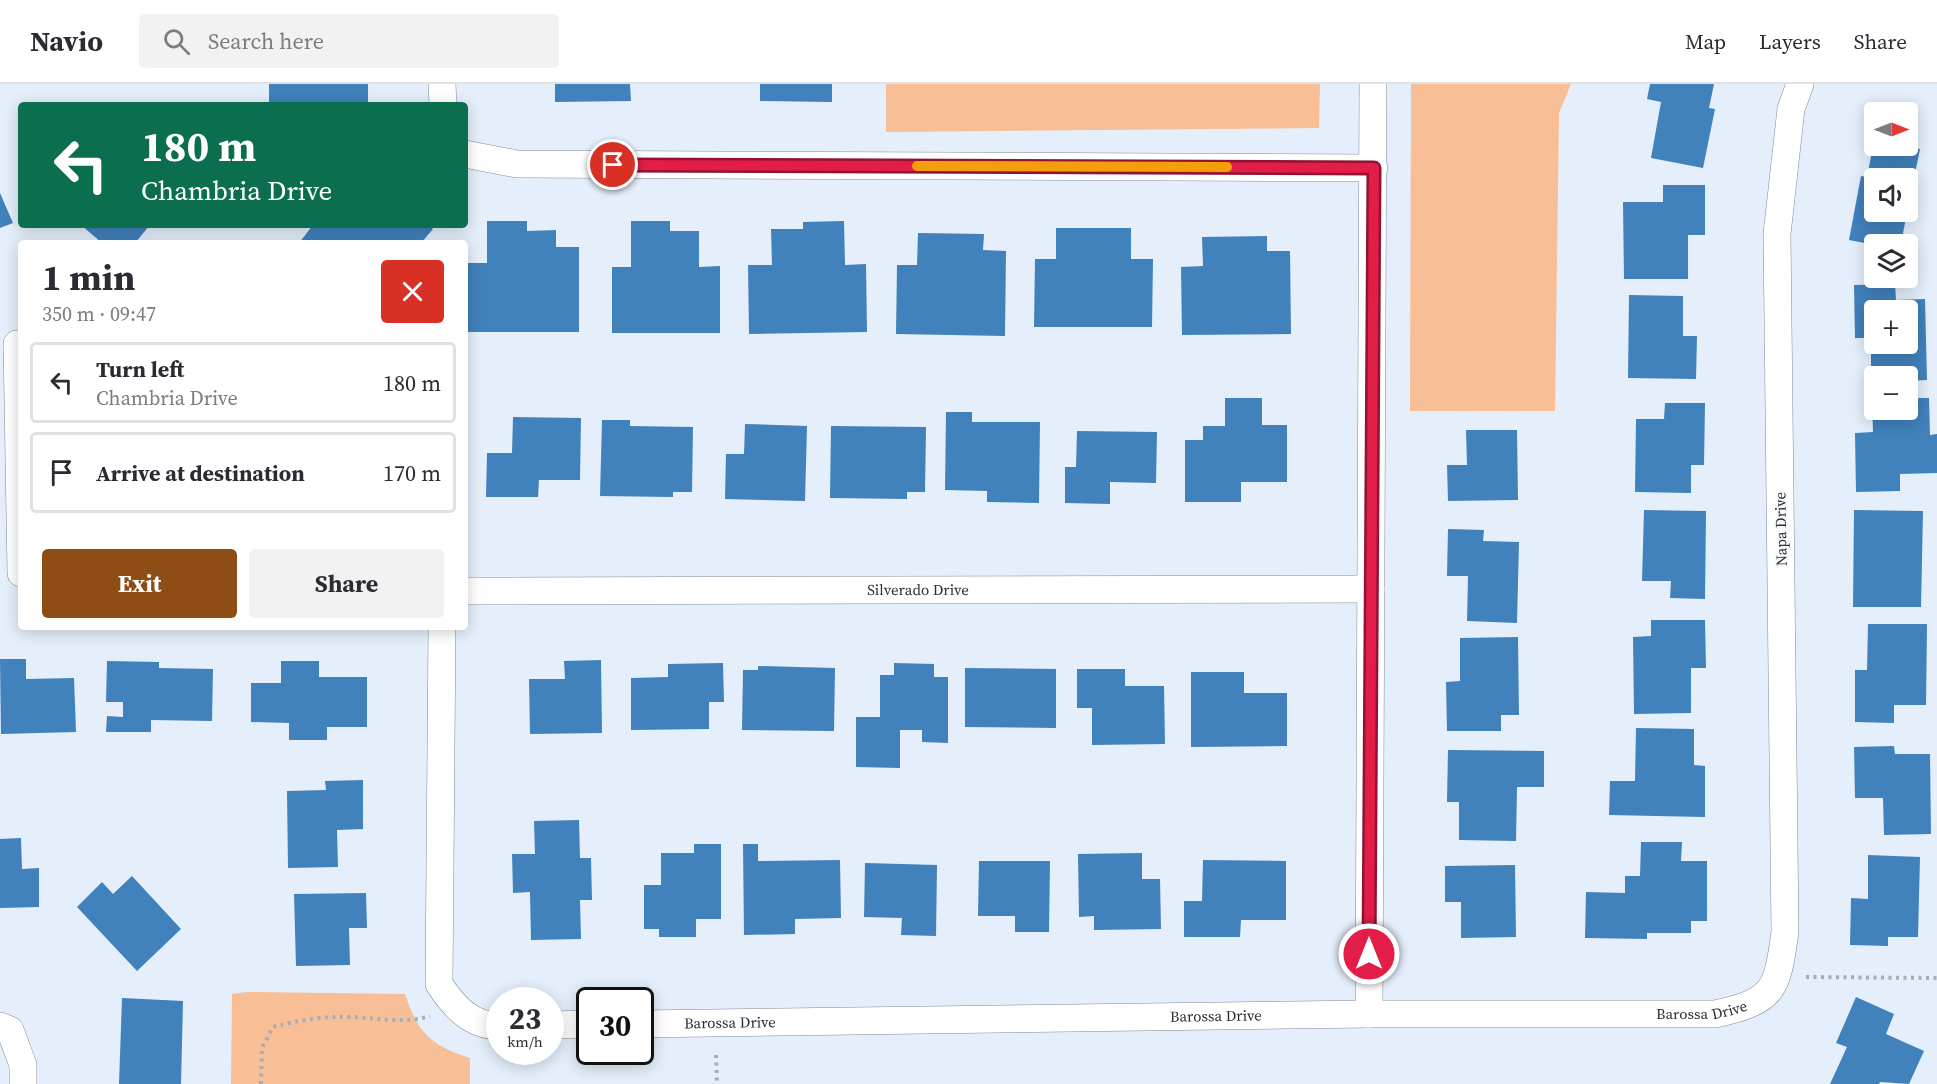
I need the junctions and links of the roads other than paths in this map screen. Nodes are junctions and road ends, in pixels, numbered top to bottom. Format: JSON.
{"nodes":[{"id":1,"x":442,"y":84,"type":"edge"},
{"id":2,"x":1373,"y":84,"type":"edge"},
{"id":3,"x":1800,"y":84,"type":"edge"},
{"id":4,"x":443,"y":102,"type":"edge"},
{"id":5,"x":468,"y":155,"type":"edge"},
{"id":6,"x":1374,"y":168,"type":"junction"},
{"id":7,"x":17,"y":344,"type":"dead end"},
{"id":8,"x":18,"y":401,"type":"edge"},
{"id":9,"x":0,"y":583,"type":"edge"},
{"id":10,"x":18,"y":583,"type":"edge"},
{"id":11,"x":1371,"y":589,"type":"junction"},
{"id":12,"x":468,"y":591,"type":"edge"},
{"id":13,"x":442,"y":630,"type":"edge"},
{"id":14,"x":1778,"y":977,"type":"joint"},
{"id":15,"x":1369,"y":1014,"type":"junction"},
{"id":16,"x":654,"y":1024,"type":"edge"},
{"id":17,"x":486,"y":1026,"type":"edge"},
{"id":18,"x":5,"y":1028,"type":"edge"},
{"id":19,"x":23,"y":1084,"type":"edge"}],
"edges":[{"from":1,"to":4,"type":"street"},
{"from":2,"to":6,"type":"street"},
{"from":3,"to":14,"type":"street","name":"Napa Drive"},
{"from":5,"to":6,"type":"street"},
{"from":6,"to":11,"type":"street"},
{"from":7,"to":8,"type":"street"},
{"from":9,"to":10,"type":"street"},
{"from":11,"to":12,"type":"street","name":"Silverado Drive"},
{"from":11,"to":15,"type":"street"},
{"from":13,"to":17,"type":"street"},
{"from":14,"to":15,"type":"street","name":"Barossa Drive"},
{"from":15,"to":16,"type":"street","name":"Barossa Drive"},
{"from":18,"to":19,"type":"street"}]}
